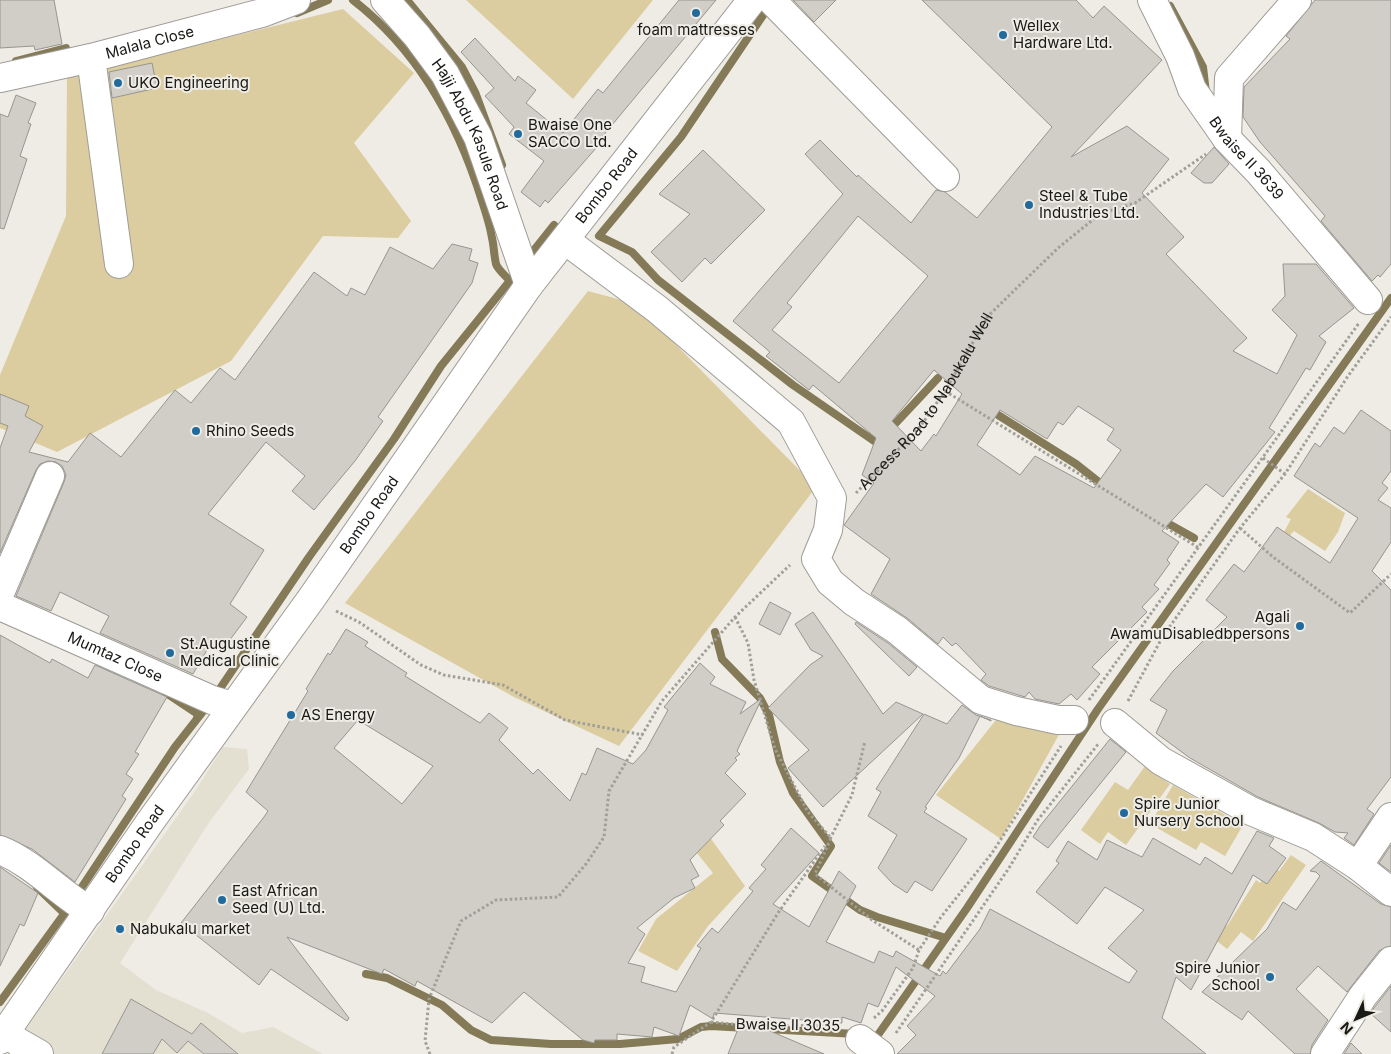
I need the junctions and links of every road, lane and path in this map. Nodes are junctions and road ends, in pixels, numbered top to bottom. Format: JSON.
{"nodes":[{"id":1,"x":296,"y":0,"type":"edge"},
{"id":2,"x":385,"y":0,"type":"edge"},
{"id":3,"x":752,"y":0,"type":"edge"},
{"id":4,"x":771,"y":0,"type":"edge"},
{"id":5,"x":1152,"y":0,"type":"edge"},
{"id":6,"x":1296,"y":0,"type":"edge"},
{"id":7,"x":91,"y":58,"type":"junction"},
{"id":8,"x":0,"y":78,"type":"edge"},
{"id":9,"x":1227,"y":139,"type":"junction"},
{"id":10,"x":945,"y":177,"type":"dead end"},
{"id":11,"x":565,"y":240,"type":"junction"},
{"id":12,"x":119,"y":264,"type":"dead end"},
{"id":13,"x":529,"y":285,"type":"junction"},
{"id":14,"x":1368,"y":300,"type":"joint"},
{"id":15,"x":1391,"y":316,"type":"edge"},
{"id":16,"x":945,"y":391,"type":"junction"},
{"id":17,"x":1263,"y":458,"type":"junction"},
{"id":18,"x":1285,"y":474,"type":"junction"},
{"id":19,"x":50,"y":476,"type":"dead end"},
{"id":20,"x":856,"y":494,"type":"dead end"},
{"id":21,"x":1240,"y":528,"type":"junction"},
{"id":22,"x":1199,"y":548,"type":"junction"},
{"id":23,"x":792,"y":564,"type":"dead end"},
{"id":24,"x":1391,"y":574,"type":"edge"},
{"id":25,"x":0,"y":593,"type":"edge"},
{"id":26,"x":311,"y":599,"type":"junction"},
{"id":27,"x":0,"y":606,"type":"edge"},
{"id":28,"x":735,"y":617,"type":"junction"},
{"id":29,"x":232,"y":706,"type":"junction"},
{"id":30,"x":1074,"y":720,"type":"junction"},
{"id":31,"x":1115,"y":723,"type":"junction"},
{"id":32,"x":643,"y":735,"type":"junction"},
{"id":33,"x":864,"y":742,"type":"dead end"},
{"id":34,"x":1391,"y":817,"type":"edge"},
{"id":35,"x":831,"y":838,"type":"junction"},
{"id":36,"x":0,"y":850,"type":"edge"},
{"id":37,"x":1358,"y":866,"type":"junction"},
{"id":38,"x":1391,"y":892,"type":"edge"},
{"id":39,"x":90,"y":911,"type":"junction"},
{"id":40,"x":919,"y":950,"type":"junction"},
{"id":41,"x":1391,"y":961,"type":"edge"},
{"id":42,"x":711,"y":1022,"type":"junction"},
{"id":43,"x":3,"y":1036,"type":"edge"},
{"id":44,"x":873,"y":1040,"type":"edge"},
{"id":45,"x":40,"y":1054,"type":"edge"},
{"id":46,"x":430,"y":1054,"type":"edge"},
{"id":47,"x":672,"y":1054,"type":"edge"},
{"id":48,"x":1324,"y":1054,"type":"edge"}],
"edges":[{"from":1,"to":7,"type":"street","name":"Malala Close"},
{"from":2,"to":13,"type":"street","name":"Hajji Abdu Kasule Road"},
{"from":3,"to":11,"type":"street","name":"Bombo Road"},
{"from":4,"to":10,"type":"street"},
{"from":5,"to":9,"type":"street","name":"Bwaise II 3639"},
{"from":6,"to":9,"type":"street"},
{"from":7,"to":8,"type":"street","name":"Malala Close"},
{"from":7,"to":12,"type":"street"},
{"from":9,"to":14,"type":"street","name":"Bwaise II 3639"},
{"from":9,"to":16,"type":"path","name":"Access Road to Nabukalu Well"},
{"from":11,"to":13,"type":"street","name":"Bombo Road"},
{"from":11,"to":30,"type":"street"},
{"from":13,"to":26,"type":"street","name":"Bombo Road"},
{"from":14,"to":17,"type":"path"},
{"from":15,"to":18,"type":"path"},
{"from":16,"to":20,"type":"path","name":"Access Road to Nabukalu Well"},
{"from":16,"to":22,"type":"path"},
{"from":17,"to":18,"type":"path"},
{"from":17,"to":22,"type":"path"},
{"from":18,"to":21,"type":"path"},
{"from":19,"to":25,"type":"street"},
{"from":21,"to":24,"type":"path"},
{"from":21,"to":31,"type":"path"},
{"from":22,"to":30,"type":"path"},
{"from":23,"to":28,"type":"path"},
{"from":26,"to":29,"type":"street","name":"Bombo Road"},
{"from":26,"to":32,"type":"path"},
{"from":27,"to":29,"type":"street","name":"Mumtaz Close"},
{"from":28,"to":32,"type":"path"},
{"from":28,"to":35,"type":"path"},
{"from":29,"to":39,"type":"street","name":"Bombo Road"},
{"from":30,"to":40,"type":"path"},
{"from":31,"to":37,"type":"street"},
{"from":31,"to":44,"type":"path"},
{"from":32,"to":46,"type":"path"},
{"from":33,"to":35,"type":"path"},
{"from":34,"to":37,"type":"street"},
{"from":35,"to":40,"type":"path"},
{"from":35,"to":42,"type":"path"},
{"from":36,"to":39,"type":"street"},
{"from":37,"to":38,"type":"street"},
{"from":39,"to":43,"type":"street","name":"Bombo Road"},
{"from":40,"to":44,"type":"path"},
{"from":41,"to":48,"type":"street"},
{"from":42,"to":44,"type":"path","name":"Bwaise II 3035"},
{"from":42,"to":47,"type":"path"},
{"from":43,"to":45,"type":"street"}]}
